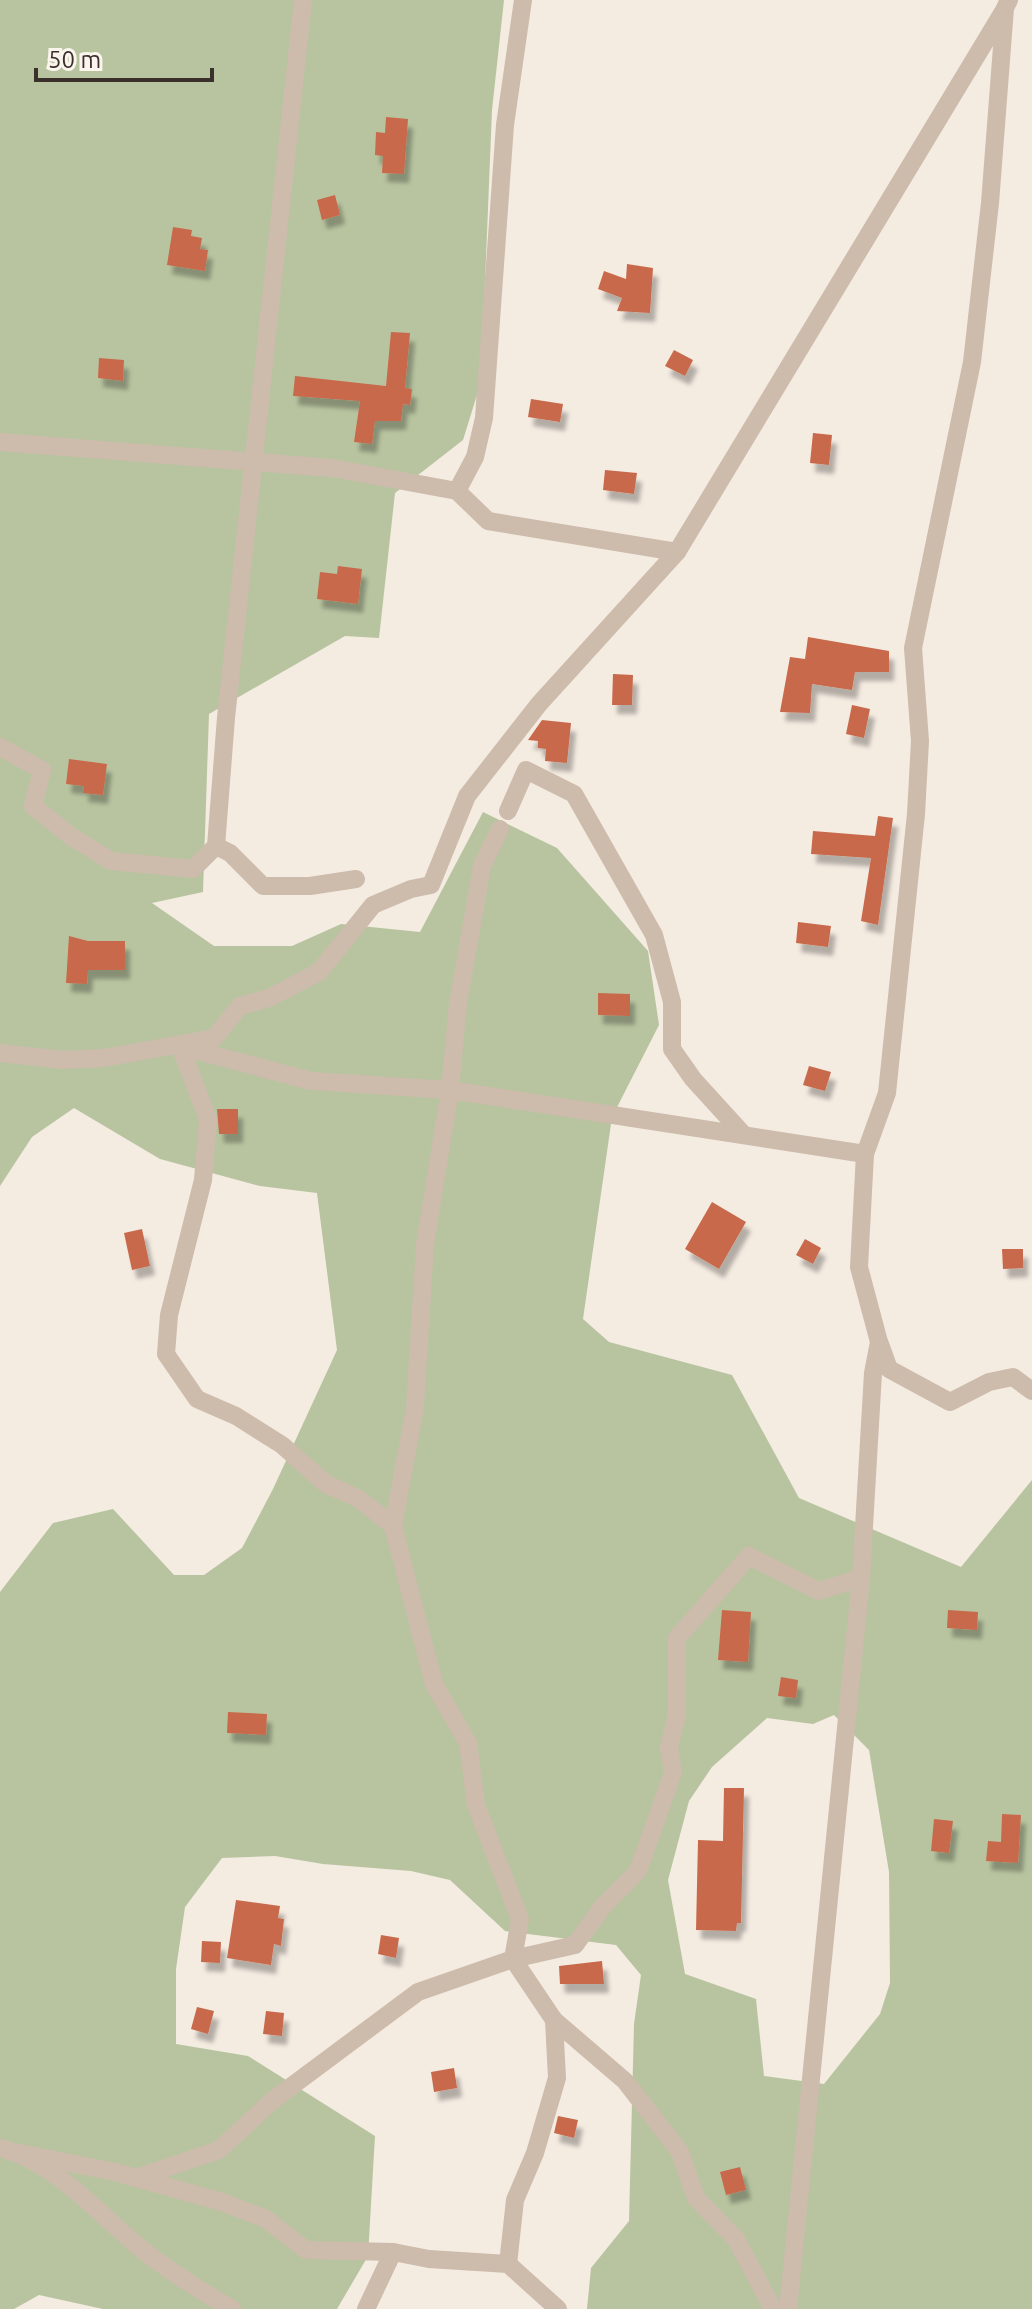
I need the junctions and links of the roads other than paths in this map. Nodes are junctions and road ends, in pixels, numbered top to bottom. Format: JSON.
{"nodes":[{"id":1,"x":303,"y":0,"type":"edge"},
{"id":2,"x":523,"y":0,"type":"edge"},
{"id":3,"x":1007,"y":4,"type":"edge"},
{"id":4,"x":0,"y":442,"type":"edge"},
{"id":5,"x":252,"y":465,"type":"junction"},
{"id":6,"x":457,"y":491,"type":"junction"},
{"id":7,"x":677,"y":552,"type":"junction"},
{"id":8,"x":0,"y":747,"type":"edge"},
{"id":9,"x":508,"y":811,"type":"dead end"},
{"id":10,"x":500,"y":829,"type":"dead end"},
{"id":11,"x":216,"y":846,"type":"junction"},
{"id":12,"x":356,"y":879,"type":"dead end"},
{"id":13,"x":180,"y":1046,"type":"junction"},
{"id":14,"x":0,"y":1053,"type":"edge"},
{"id":15,"x":450,"y":1090,"type":"junction"},
{"id":16,"x":744,"y":1135,"type":"junction"},
{"id":17,"x":865,"y":1154,"type":"junction"},
{"id":18,"x":879,"y":1342,"type":"junction"},
{"id":19,"x":1032,"y":1391,"type":"edge"},
{"id":20,"x":393,"y":1526,"type":"junction"},
{"id":21,"x":861,"y":1578,"type":"junction"},
{"id":22,"x":513,"y":1959,"type":"junction"},
{"id":23,"x":554,"y":2020,"type":"junction"},
{"id":24,"x":0,"y":2148,"type":"edge"},
{"id":25,"x":20,"y":2153,"type":"junction"},
{"id":26,"x":136,"y":2178,"type":"junction"},
{"id":27,"x":393,"y":2252,"type":"junction"},
{"id":28,"x":508,"y":2264,"type":"junction"},
{"id":29,"x":232,"y":2309,"type":"edge"},
{"id":30,"x":366,"y":2309,"type":"edge"},
{"id":31,"x":558,"y":2309,"type":"edge"},
{"id":32,"x":773,"y":2309,"type":"edge"},
{"id":33,"x":788,"y":2309,"type":"edge"}],
"edges":[{"from":1,"to":5,"type":"street"},
{"from":2,"to":6,"type":"street"},
{"from":3,"to":7,"type":"street"},
{"from":3,"to":17,"type":"street"},
{"from":4,"to":5,"type":"street"},
{"from":5,"to":6,"type":"street"},
{"from":5,"to":11,"type":"street"},
{"from":6,"to":7,"type":"street"},
{"from":7,"to":13,"type":"street"},
{"from":8,"to":11,"type":"street"},
{"from":9,"to":16,"type":"street"},
{"from":10,"to":15,"type":"street"},
{"from":11,"to":12,"type":"street"},
{"from":13,"to":14,"type":"street"},
{"from":13,"to":15,"type":"street"},
{"from":13,"to":20,"type":"street"},
{"from":15,"to":16,"type":"street"},
{"from":15,"to":20,"type":"street"},
{"from":16,"to":17,"type":"street"},
{"from":17,"to":18,"type":"street"},
{"from":18,"to":19,"type":"street"},
{"from":18,"to":21,"type":"street"},
{"from":20,"to":22,"type":"street"},
{"from":21,"to":22,"type":"street"},
{"from":21,"to":33,"type":"street"},
{"from":22,"to":23,"type":"street"},
{"from":22,"to":26,"type":"street"},
{"from":23,"to":28,"type":"street"},
{"from":23,"to":32,"type":"street"},
{"from":24,"to":25,"type":"street"},
{"from":25,"to":26,"type":"street"},
{"from":25,"to":29,"type":"street"},
{"from":26,"to":27,"type":"street"},
{"from":27,"to":28,"type":"street"},
{"from":27,"to":30,"type":"street"},
{"from":28,"to":31,"type":"street"}]}
